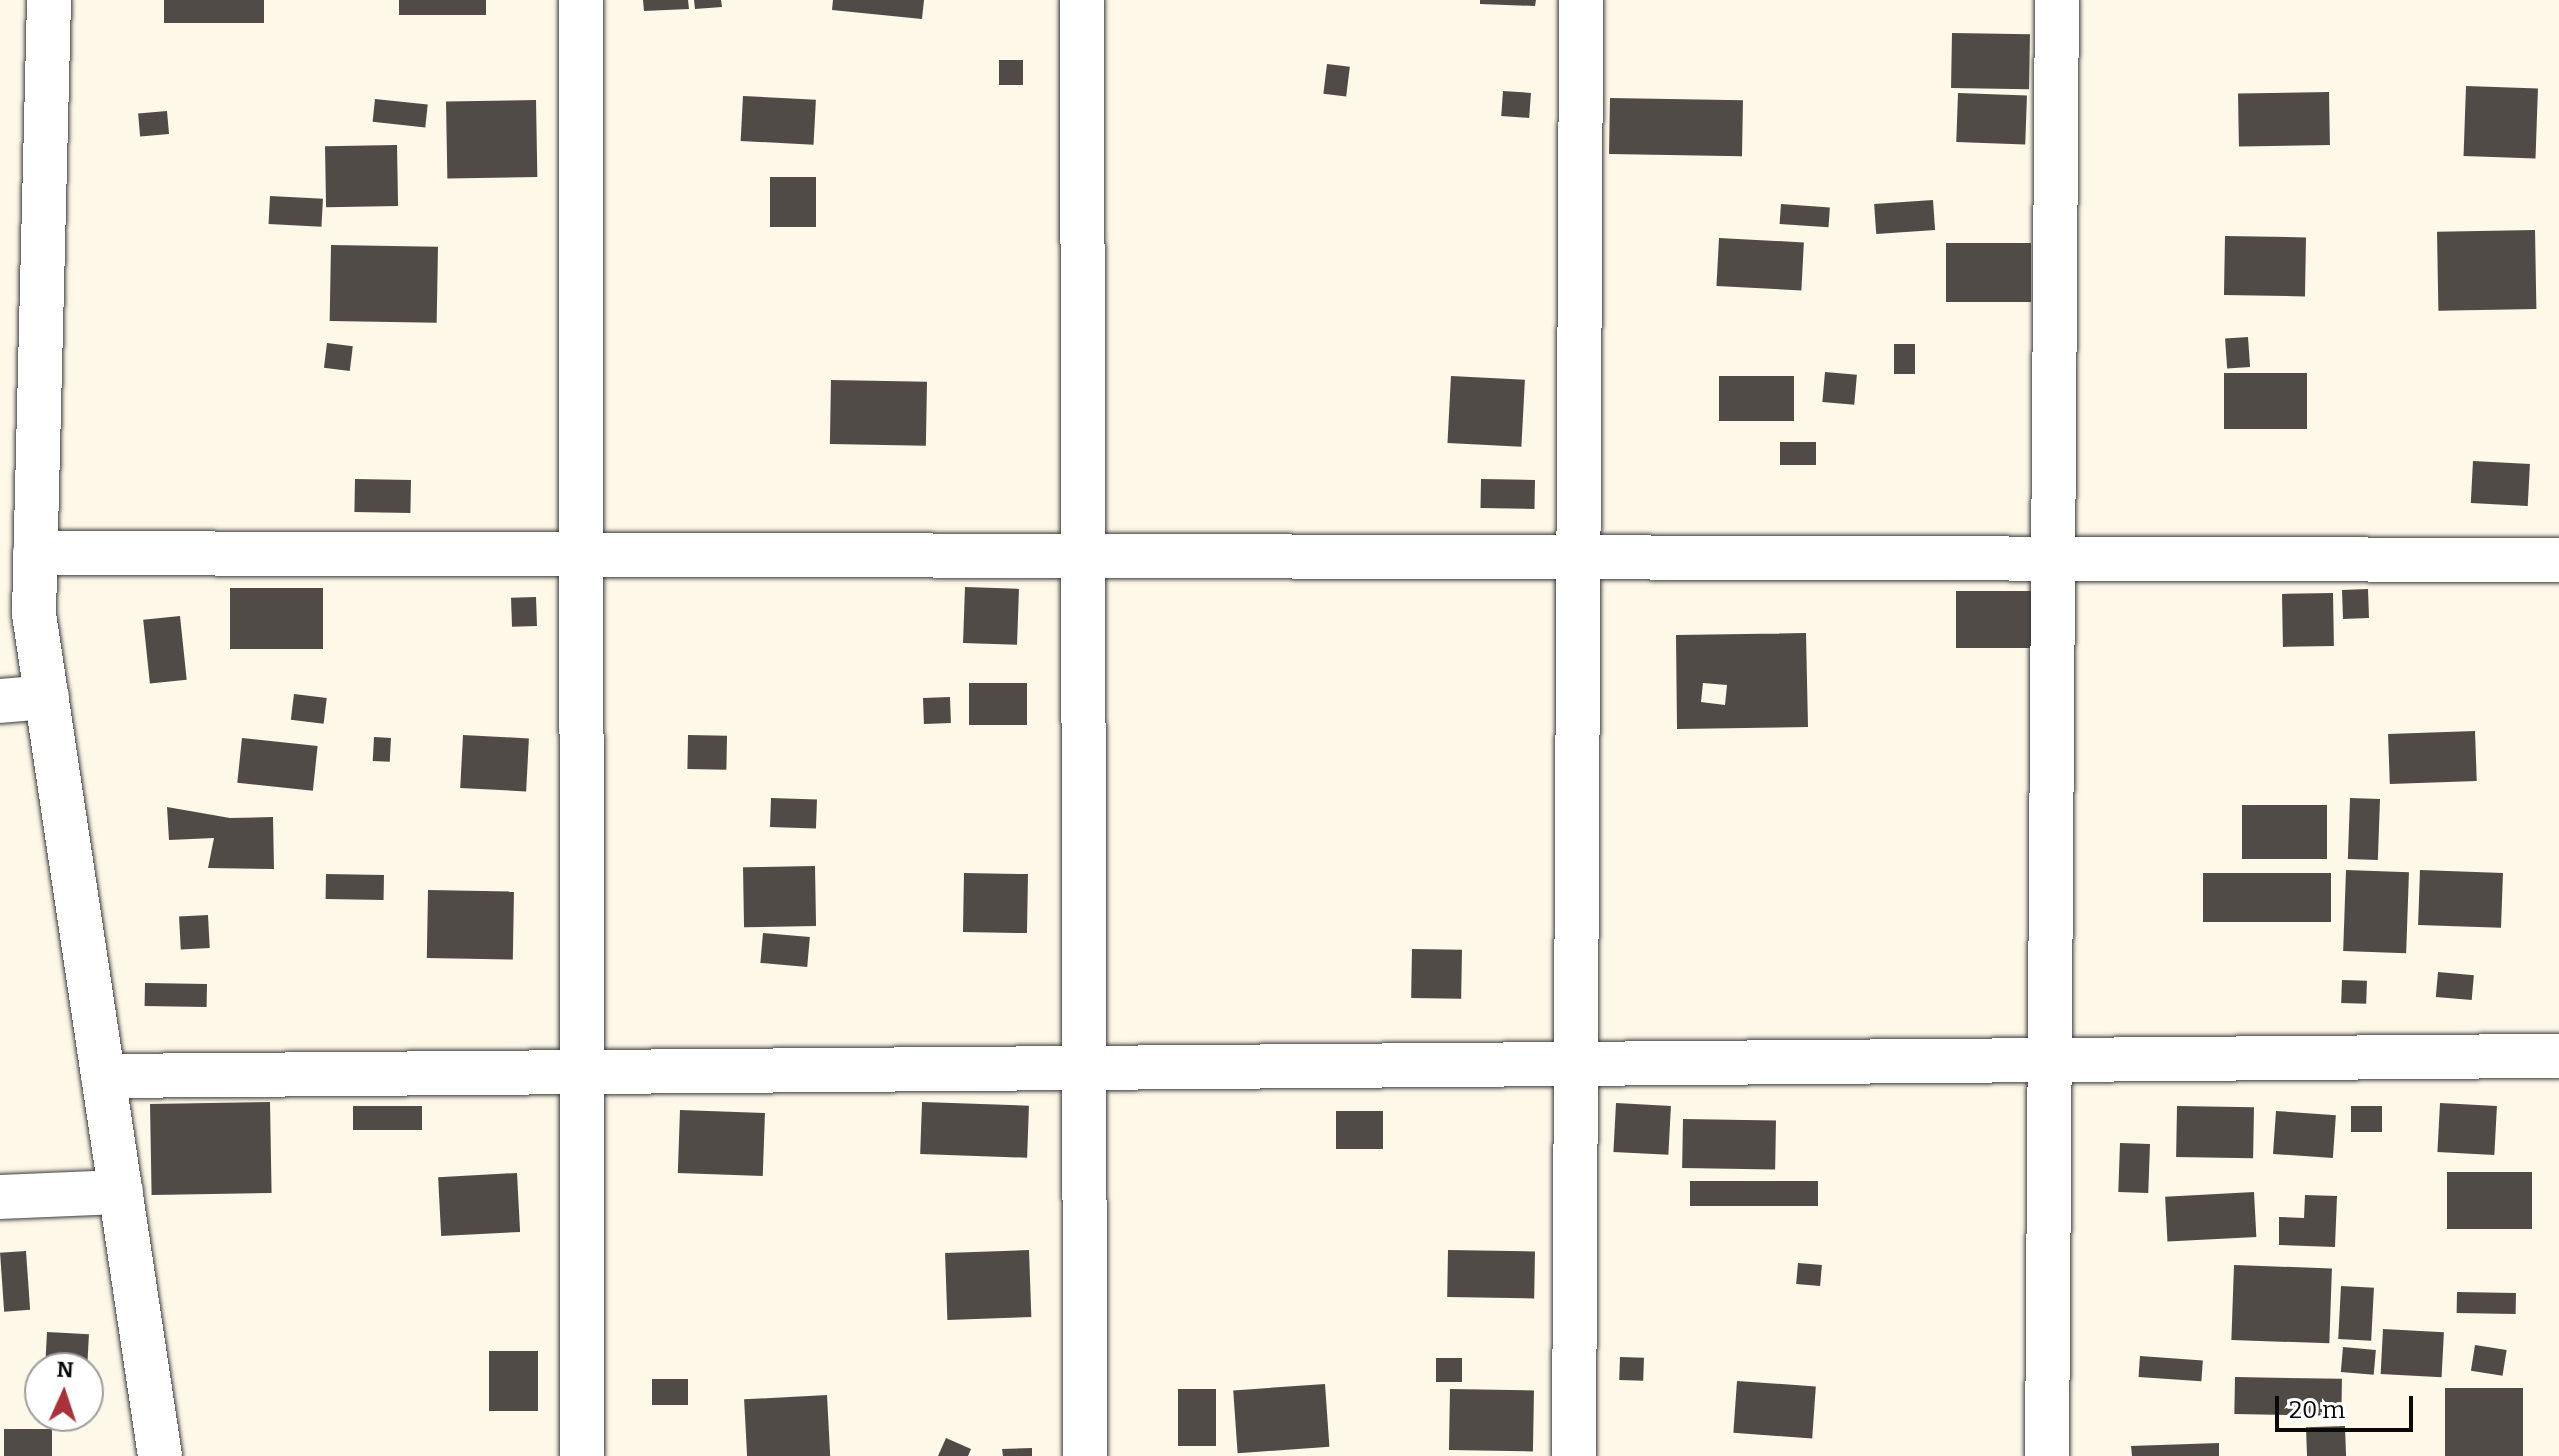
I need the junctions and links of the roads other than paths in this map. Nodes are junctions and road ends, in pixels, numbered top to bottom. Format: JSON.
{"nodes":[{"id":1,"x":49,"y":0,"type":"edge"},
{"id":2,"x":581,"y":0,"type":"edge"},
{"id":3,"x":1082,"y":0,"type":"edge"},
{"id":4,"x":1581,"y":0,"type":"edge"},
{"id":5,"x":2057,"y":0,"type":"edge"},
{"id":6,"x":35,"y":553,"type":"junction"},
{"id":7,"x":582,"y":555,"type":"junction"},
{"id":8,"x":1083,"y":555,"type":"junction"},
{"id":9,"x":1579,"y":558,"type":"junction"},
{"id":10,"x":2053,"y":559,"type":"junction"},
{"id":11,"x":2559,"y":560,"type":"edge"},
{"id":12,"x":47,"y":697,"type":"junction"},
{"id":13,"x":0,"y":701,"type":"edge"},
{"id":14,"x":2559,"y":1056,"type":"edge"},
{"id":15,"x":2050,"y":1059,"type":"junction"},
{"id":16,"x":1576,"y":1064,"type":"junction"},
{"id":17,"x":1084,"y":1067,"type":"junction"},
{"id":18,"x":582,"y":1072,"type":"junction"},
{"id":19,"x":103,"y":1076,"type":"junction"},
{"id":20,"x":121,"y":1192,"type":"junction"},
{"id":21,"x":0,"y":1197,"type":"edge"},
{"id":22,"x":160,"y":1456,"type":"edge"},
{"id":23,"x":582,"y":1456,"type":"edge"},
{"id":24,"x":1085,"y":1456,"type":"edge"},
{"id":25,"x":1574,"y":1456,"type":"edge"},
{"id":26,"x":2047,"y":1456,"type":"edge"}],
"edges":[{"from":1,"to":6,"type":"street"},
{"from":2,"to":7,"type":"street"},
{"from":3,"to":8,"type":"street"},
{"from":4,"to":9,"type":"street"},
{"from":5,"to":10,"type":"street"},
{"from":6,"to":7,"type":"street"},
{"from":6,"to":12,"type":"street"},
{"from":7,"to":8,"type":"street"},
{"from":7,"to":18,"type":"street"},
{"from":8,"to":9,"type":"street"},
{"from":8,"to":17,"type":"street"},
{"from":9,"to":10,"type":"street"},
{"from":9,"to":16,"type":"street"},
{"from":10,"to":11,"type":"street"},
{"from":10,"to":15,"type":"street"},
{"from":12,"to":13,"type":"street"},
{"from":12,"to":19,"type":"street"},
{"from":14,"to":15,"type":"street"},
{"from":15,"to":16,"type":"street"},
{"from":15,"to":26,"type":"street"},
{"from":16,"to":17,"type":"street"},
{"from":16,"to":25,"type":"street"},
{"from":17,"to":18,"type":"street"},
{"from":17,"to":24,"type":"street"},
{"from":18,"to":19,"type":"street"},
{"from":18,"to":23,"type":"street"},
{"from":19,"to":20,"type":"street"},
{"from":20,"to":21,"type":"street"},
{"from":20,"to":22,"type":"street"}]}
